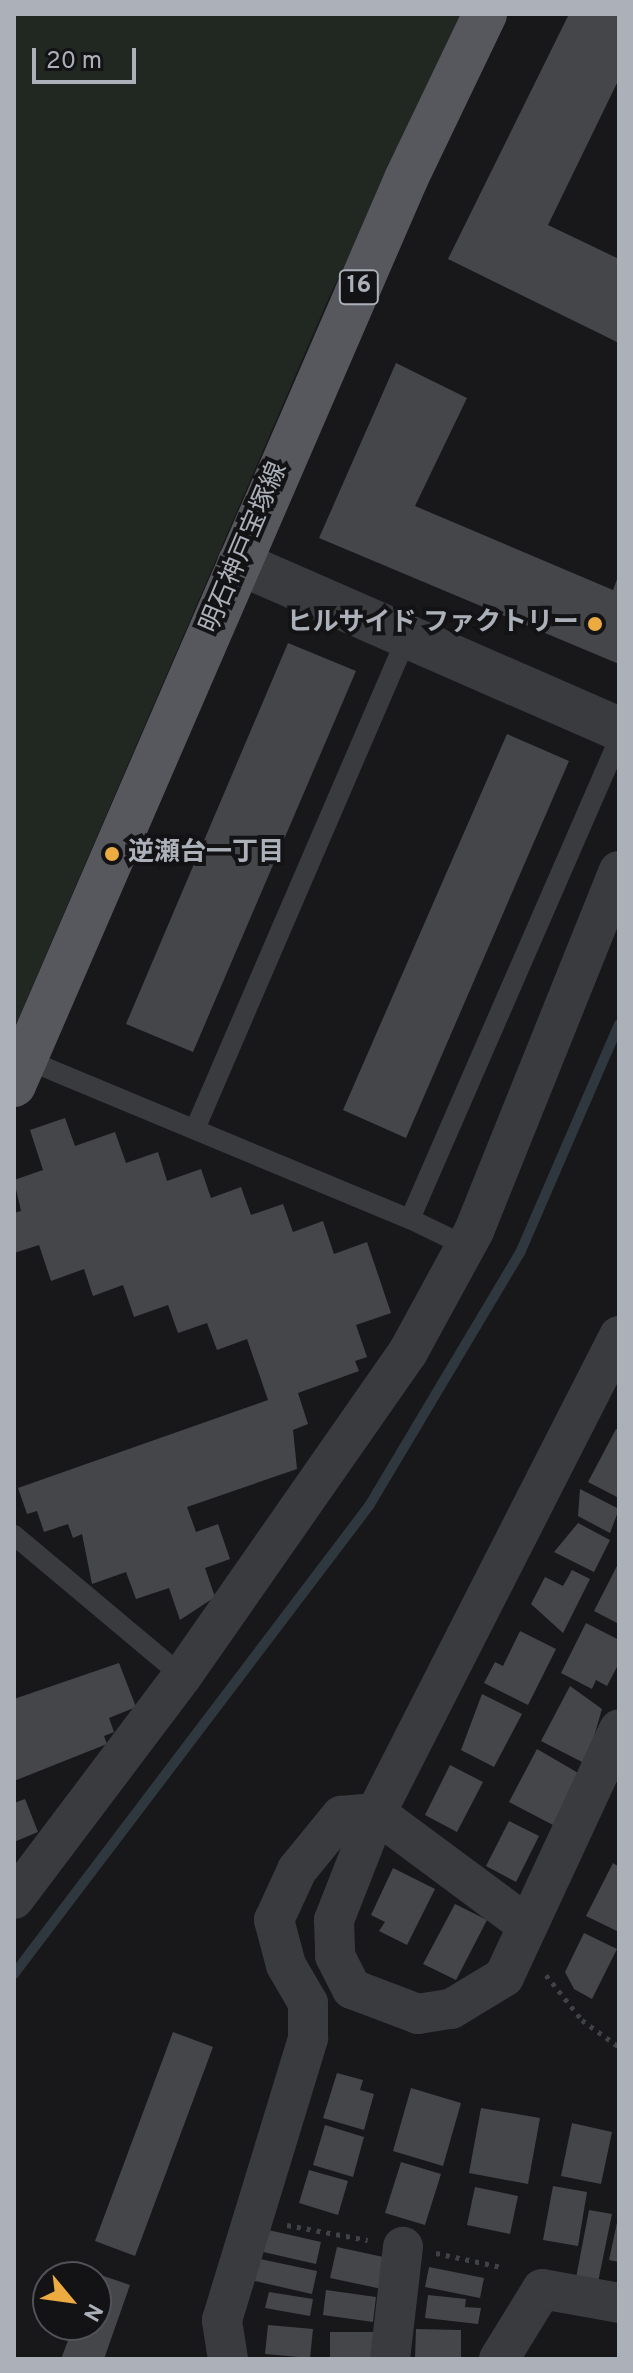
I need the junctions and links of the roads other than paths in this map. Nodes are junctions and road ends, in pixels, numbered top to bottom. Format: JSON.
{"nodes":[{"id":1,"x":485,"y":14,"type":"edge"},
{"id":2,"x":239,"y":563,"type":"junction"},
{"id":3,"x":407,"y":637,"type":"junction"},
{"id":4,"x":619,"y":729,"type":"edge"},
{"id":5,"x":619,"y":739,"type":"edge"},
{"id":6,"x":619,"y":871,"type":"edge"},
{"id":7,"x":20,"y":1072,"type":"edge"},
{"id":8,"x":195,"y":1129,"type":"junction"},
{"id":9,"x":410,"y":1219,"type":"junction"},
{"id":10,"x":466,"y":1246,"type":"junction"},
{"id":11,"x":619,"y":1336,"type":"edge"},
{"id":12,"x":14,"y":1535,"type":"edge"},
{"id":13,"x":182,"y":1676,"type":"junction"},
{"id":14,"x":619,"y":1729,"type":"edge"},
{"id":15,"x":376,"y":1813,"type":"junction"},
{"id":16,"x":14,"y":1899,"type":"edge"},
{"id":17,"x":532,"y":1945,"type":"junction"},
{"id":18,"x":403,"y":2247,"type":"dead end"},
{"id":19,"x":619,"y":2303,"type":"edge"},
{"id":20,"x":228,"y":2359,"type":"edge"},
{"id":21,"x":390,"y":2359,"type":"edge"},
{"id":22,"x":499,"y":2359,"type":"edge"}],
"edges":[{"from":1,"to":2,"type":"main road","name":"明石神戸宝塚線","number":"16"},
{"from":2,"to":3,"type":"street"},
{"from":2,"to":7,"type":"main road","name":"明石神戸宝塚線","number":"16"},
{"from":3,"to":4,"type":"street"},
{"from":3,"to":8,"type":"lane"},
{"from":5,"to":9,"type":"lane"},
{"from":6,"to":10,"type":"street"},
{"from":7,"to":8,"type":"lane"},
{"from":8,"to":9,"type":"lane"},
{"from":9,"to":10,"type":"lane"},
{"from":10,"to":13,"type":"street"},
{"from":11,"to":15,"type":"street"},
{"from":12,"to":13,"type":"lane"},
{"from":13,"to":16,"type":"street"},
{"from":14,"to":17,"type":"street"},
{"from":15,"to":17,"type":"street"},
{"from":15,"to":17,"type":"street"},
{"from":15,"to":20,"type":"street"},
{"from":18,"to":21,"type":"street"},
{"from":19,"to":22,"type":"street"}]}
